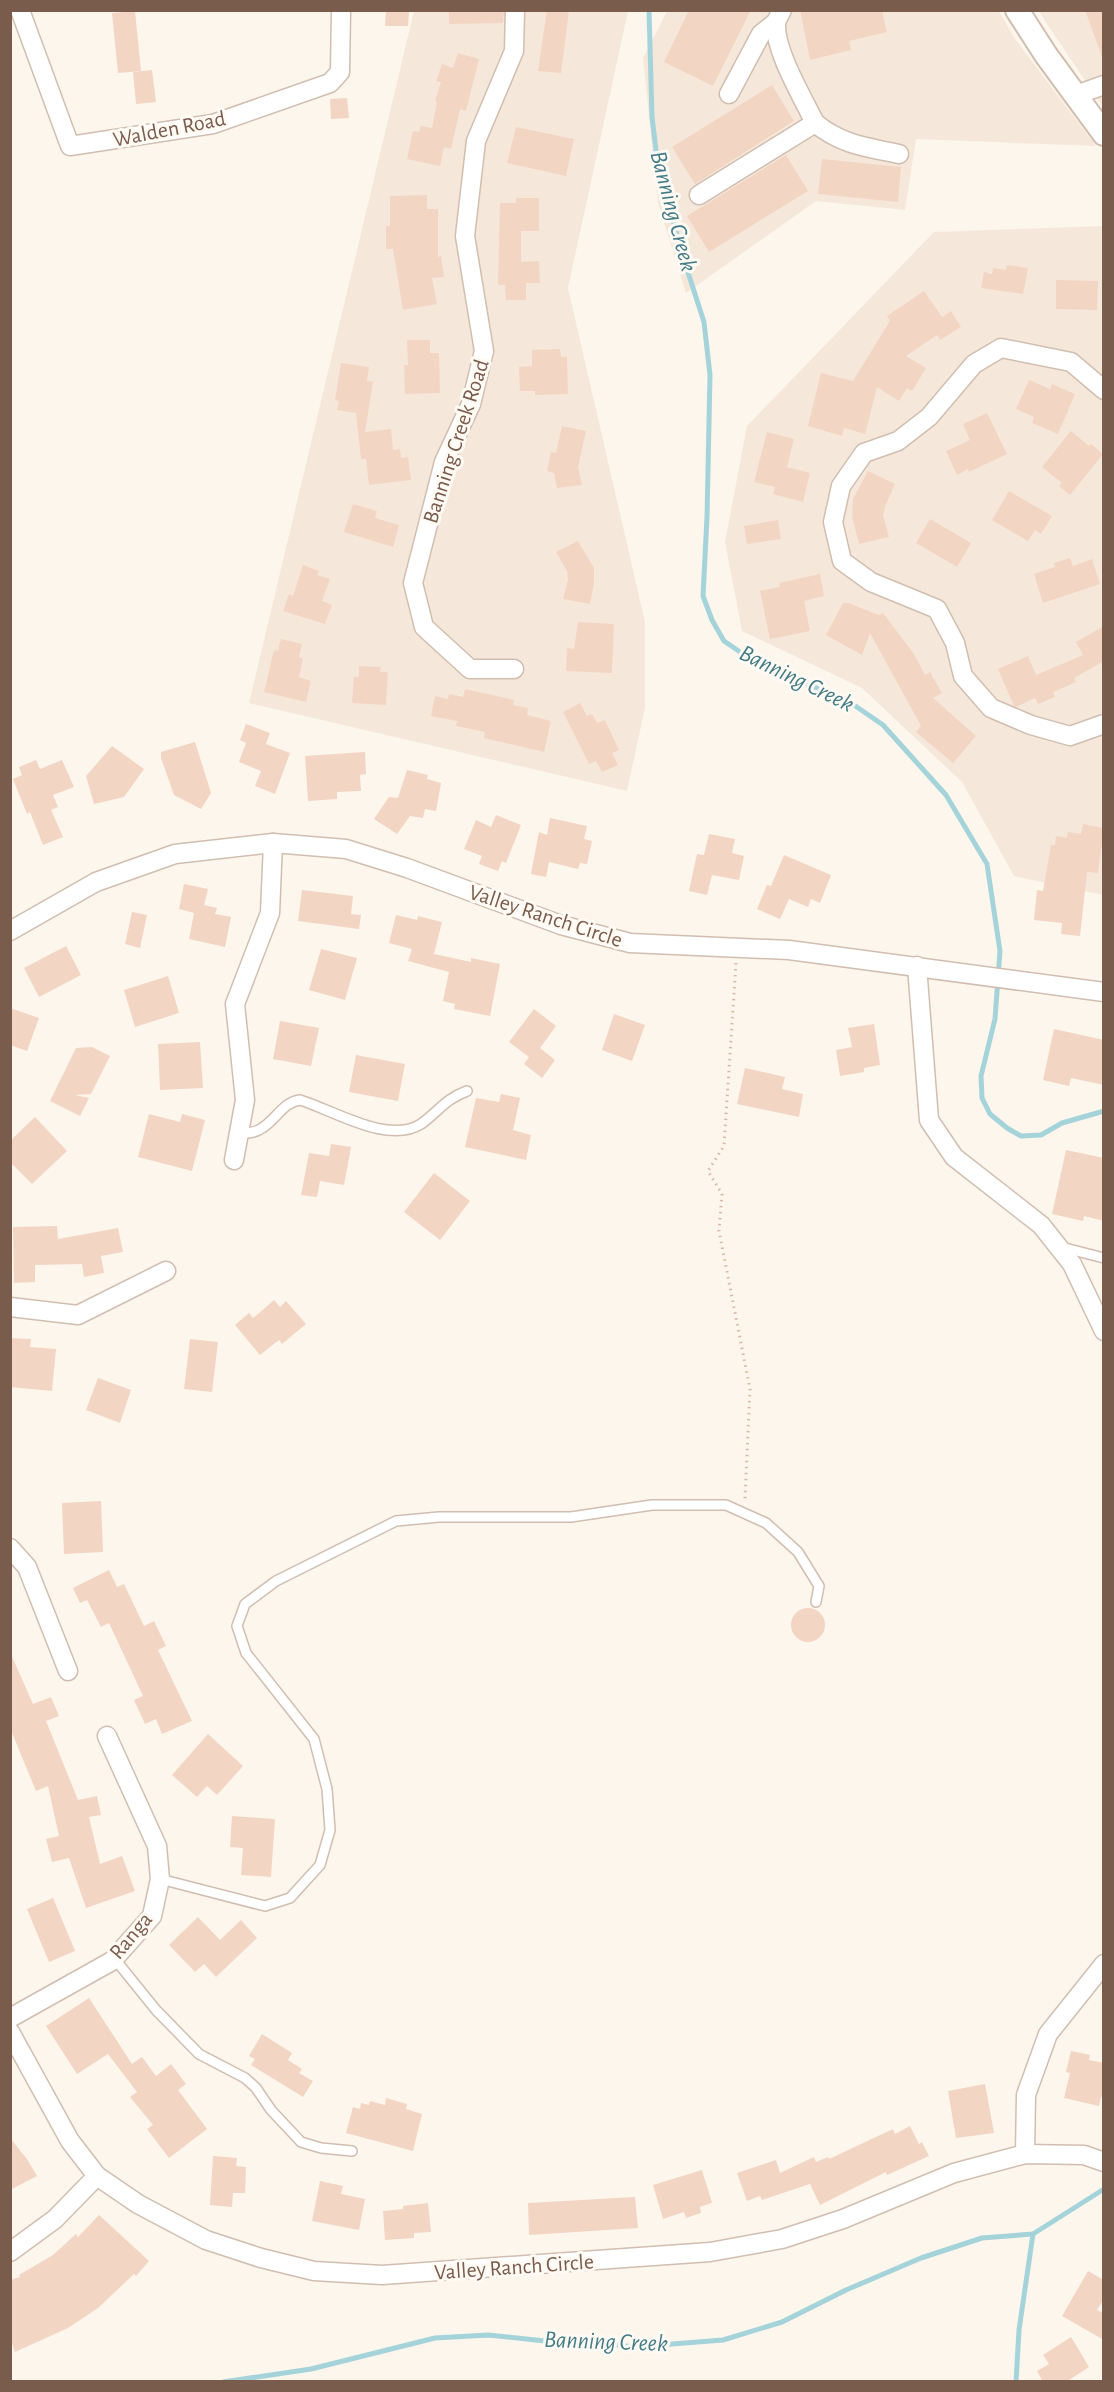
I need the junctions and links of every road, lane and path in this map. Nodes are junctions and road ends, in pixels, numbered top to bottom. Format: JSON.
{"nodes":[{"id":1,"x":20,"y":10,"type":"edge"},
{"id":2,"x":341,"y":10,"type":"edge"},
{"id":3,"x":515,"y":10,"type":"edge"},
{"id":4,"x":1017,"y":10,"type":"edge"},
{"id":5,"x":779,"y":16,"type":"edge"},
{"id":6,"x":1104,"y":86,"type":"edge"},
{"id":7,"x":729,"y":94,"type":"dead end"},
{"id":8,"x":1076,"y":95,"type":"junction"},
{"id":9,"x":815,"y":123,"type":"junction"},
{"id":10,"x":1104,"y":134,"type":"edge"},
{"id":11,"x":899,"y":154,"type":"dead end"},
{"id":12,"x":699,"y":195,"type":"dead end"},
{"id":13,"x":1104,"y":390,"type":"edge"},
{"id":14,"x":514,"y":669,"type":"dead end"},
{"id":15,"x":1104,"y":724,"type":"edge"},
{"id":16,"x":273,"y":843,"type":"junction"},
{"id":17,"x":10,"y":931,"type":"edge"},
{"id":18,"x":737,"y":948,"type":"junction"},
{"id":19,"x":917,"y":966,"type":"junction"},
{"id":20,"x":1104,"y":992,"type":"edge"},
{"id":21,"x":466,"y":1092,"type":"dead end"},
{"id":22,"x":239,"y":1134,"type":"junction"},
{"id":23,"x":234,"y":1160,"type":"dead end"},
{"id":24,"x":1058,"y":1247,"type":"junction"},
{"id":25,"x":1104,"y":1257,"type":"edge"},
{"id":26,"x":166,"y":1271,"type":"dead end"},
{"id":27,"x":10,"y":1307,"type":"edge"},
{"id":28,"x":1104,"y":1331,"type":"edge"},
{"id":29,"x":744,"y":1513,"type":"junction"},
{"id":30,"x":10,"y":1548,"type":"edge"},
{"id":31,"x":816,"y":1602,"type":"dead end"},
{"id":32,"x":68,"y":1671,"type":"dead end"},
{"id":33,"x":107,"y":1736,"type":"dead end"},
{"id":34,"x":160,"y":1879,"type":"junction"},
{"id":35,"x":114,"y":1958,"type":"junction"},
{"id":36,"x":1104,"y":1964,"type":"edge"},
{"id":37,"x":10,"y":2018,"type":"edge"},
{"id":38,"x":10,"y":2032,"type":"edge"},
{"id":39,"x":352,"y":2151,"type":"dead end"},
{"id":40,"x":1025,"y":2154,"type":"junction"},
{"id":41,"x":1104,"y":2163,"type":"edge"},
{"id":42,"x":97,"y":2176,"type":"junction"},
{"id":43,"x":10,"y":2252,"type":"edge"}],
"edges":[{"from":1,"to":2,"type":"street","name":"Walden Road"},
{"from":3,"to":14,"type":"street","name":"Banning Creek Road"},
{"from":4,"to":8,"type":"street"},
{"from":5,"to":7,"type":"street"},
{"from":5,"to":9,"type":"street"},
{"from":6,"to":8,"type":"street"},
{"from":8,"to":10,"type":"street"},
{"from":9,"to":11,"type":"street"},
{"from":9,"to":12,"type":"street"},
{"from":13,"to":15,"type":"street"},
{"from":16,"to":17,"type":"street","name":"Valley Ranch Circle"},
{"from":16,"to":18,"type":"street","name":"Valley Ranch Circle"},
{"from":16,"to":22,"type":"street"},
{"from":18,"to":19,"type":"street","name":"Valley Ranch Circle"},
{"from":18,"to":29,"type":"path"},
{"from":19,"to":20,"type":"street","name":"Valley Ranch Circle"},
{"from":19,"to":24,"type":"street"},
{"from":21,"to":22,"type":"lane"},
{"from":22,"to":23,"type":"street"},
{"from":24,"to":25,"type":"lane"},
{"from":24,"to":28,"type":"street"},
{"from":26,"to":27,"type":"street"},
{"from":29,"to":31,"type":"lane"},
{"from":29,"to":34,"type":"lane"},
{"from":30,"to":32,"type":"street"},
{"from":33,"to":34,"type":"street","name":"Ranga"},
{"from":34,"to":35,"type":"street","name":"Ranga"},
{"from":35,"to":37,"type":"street","name":"Ranga"},
{"from":35,"to":39,"type":"lane"},
{"from":36,"to":40,"type":"street"},
{"from":38,"to":42,"type":"street","name":"Valley Ranch Circle"},
{"from":40,"to":41,"type":"street","name":"Valley Ranch Circle"},
{"from":40,"to":42,"type":"street","name":"Valley Ranch Circle"},
{"from":42,"to":43,"type":"street"}]}
